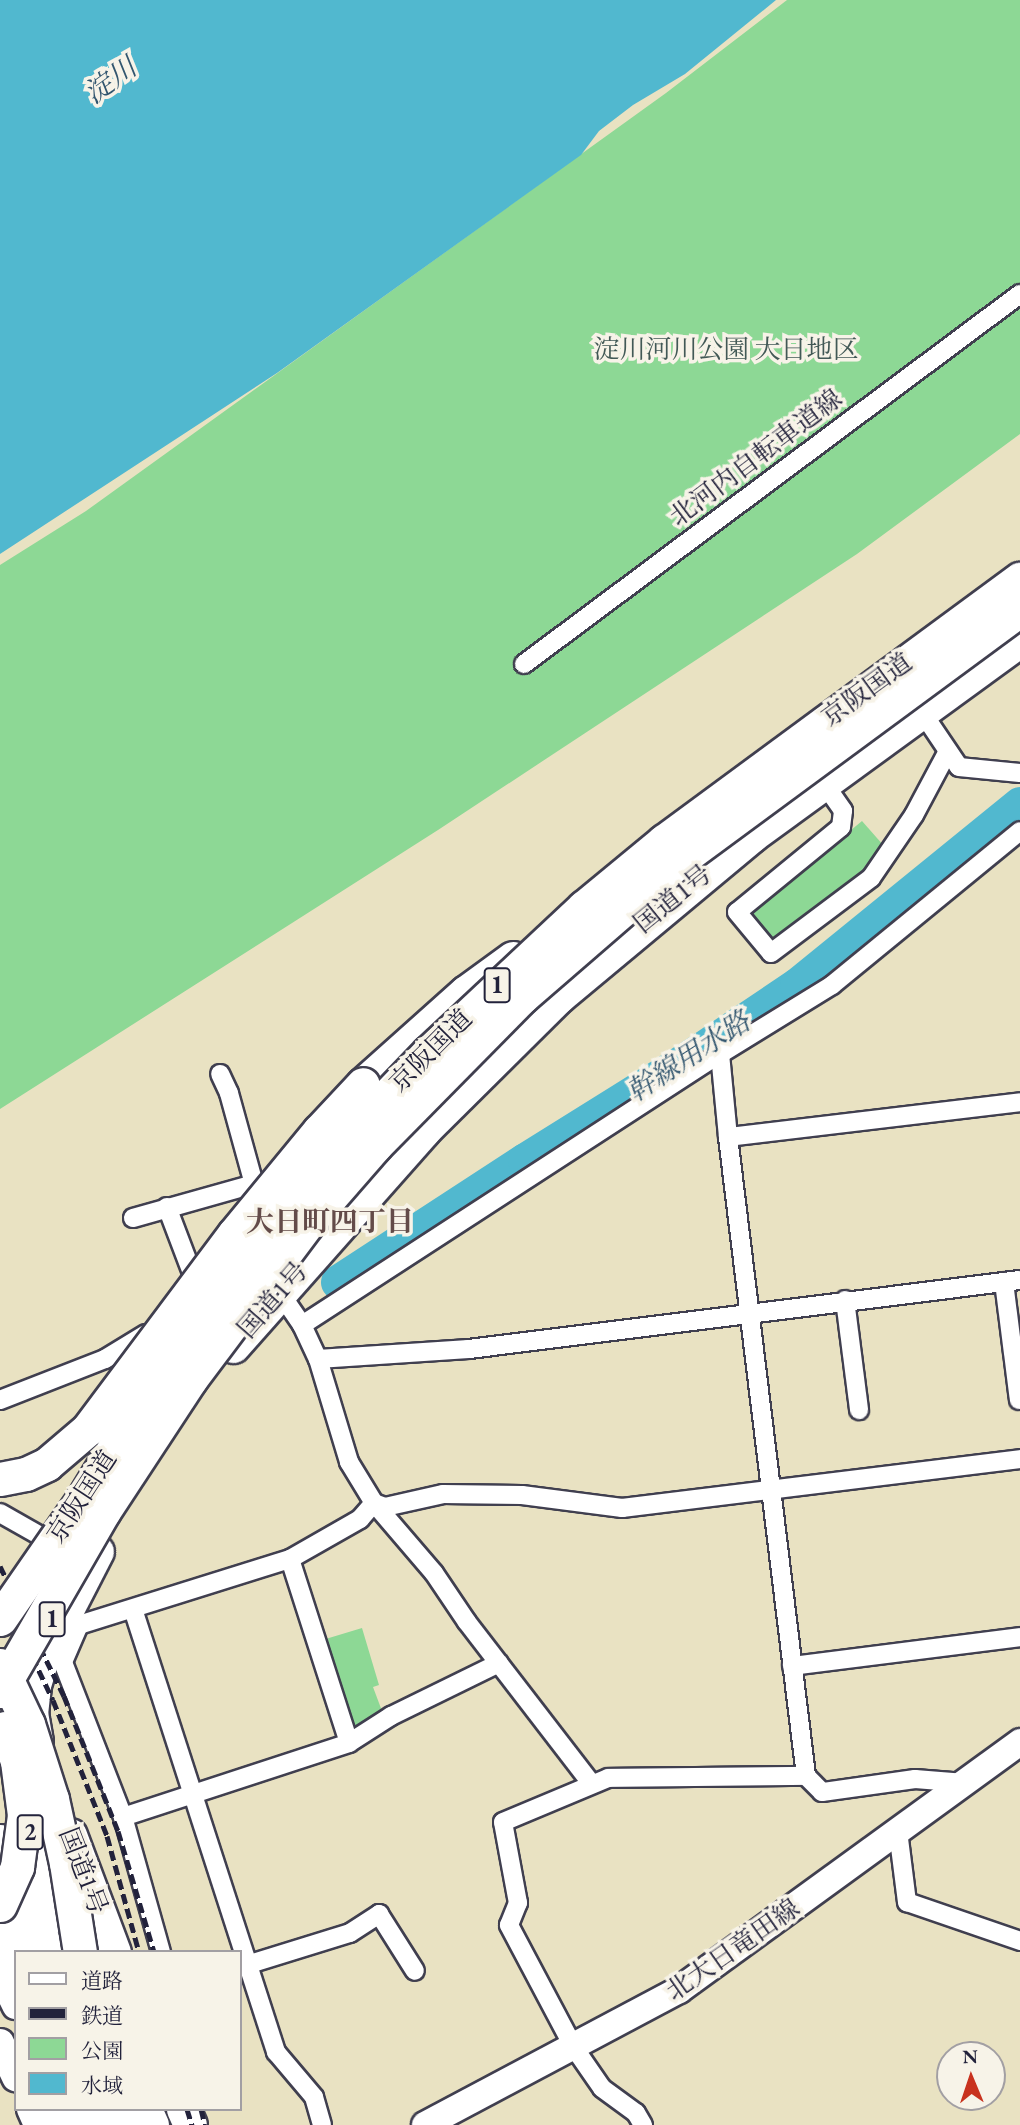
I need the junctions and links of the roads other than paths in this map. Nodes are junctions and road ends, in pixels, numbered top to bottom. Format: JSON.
{"nodes":[{"id":1,"x":1020,"y":294,"type":"edge"},
{"id":2,"x":1020,"y":579,"type":"edge"},
{"id":3,"x":1020,"y":610,"type":"edge"},
{"id":4,"x":1020,"y":640,"type":"edge"},
{"id":5,"x":1020,"y":658,"type":"edge"},
{"id":6,"x":524,"y":664,"type":"dead end"},
{"id":7,"x":935,"y":708,"type":"junction"},
{"id":8,"x":948,"y":751,"type":"junction"},
{"id":9,"x":1020,"y":773,"type":"edge"},
{"id":10,"x":823,"y":782,"type":"junction"},
{"id":11,"x":1020,"y":831,"type":"edge"},
{"id":12,"x":584,"y":907,"type":"junction"},
{"id":13,"x":720,"y":1054,"type":"junction"},
{"id":14,"x":220,"y":1074,"type":"dead end"},
{"id":15,"x":1020,"y":1102,"type":"edge"},
{"id":16,"x":728,"y":1137,"type":"junction"},
{"id":17,"x":254,"y":1184,"type":"junction"},
{"id":18,"x":167,"y":1207,"type":"junction"},
{"id":19,"x":133,"y":1218,"type":"dead end"},
{"id":20,"x":244,"y":1268,"type":"junction"},
{"id":21,"x":1012,"y":1281,"type":"edge"},
{"id":22,"x":199,"y":1291,"type":"junction"},
{"id":23,"x":281,"y":1291,"type":"junction"},
{"id":24,"x":845,"y":1300,"type":"junction"},
{"id":25,"x":747,"y":1312,"type":"junction"},
{"id":26,"x":302,"y":1325,"type":"junction"},
{"id":27,"x":318,"y":1359,"type":"junction"},
{"id":28,"x":0,"y":1399,"type":"edge"},
{"id":29,"x":1019,"y":1400,"type":"edge"},
{"id":30,"x":859,"y":1410,"type":"dead end"},
{"id":31,"x":1020,"y":1459,"type":"edge"},
{"id":32,"x":0,"y":1479,"type":"edge"},
{"id":33,"x":772,"y":1492,"type":"junction"},
{"id":34,"x":374,"y":1503,"type":"junction"},
{"id":35,"x":93,"y":1505,"type":"junction"},
{"id":36,"x":0,"y":1513,"type":"edge"},
{"id":37,"x":290,"y":1559,"type":"junction"},
{"id":38,"x":91,"y":1564,"type":"junction"},
{"id":39,"x":133,"y":1609,"type":"junction"},
{"id":40,"x":0,"y":1619,"type":"edge"},
{"id":41,"x":1020,"y":1637,"type":"edge"},
{"id":42,"x":0,"y":1643,"type":"edge"},
{"id":43,"x":499,"y":1663,"type":"junction"},
{"id":44,"x":0,"y":1665,"type":"edge"},
{"id":45,"x":792,"y":1667,"type":"junction"},
{"id":46,"x":0,"y":1691,"type":"edge"},
{"id":47,"x":0,"y":1706,"type":"edge"},
{"id":48,"x":0,"y":1716,"type":"edge"},
{"id":49,"x":0,"y":1727,"type":"edge"},
{"id":50,"x":1020,"y":1742,"type":"edge"},
{"id":51,"x":349,"y":1743,"type":"junction"},
{"id":52,"x":0,"y":1760,"type":"edge"},
{"id":53,"x":806,"y":1776,"type":"junction"},
{"id":54,"x":592,"y":1783,"type":"junction"},
{"id":55,"x":965,"y":1783,"type":"junction"},
{"id":56,"x":191,"y":1794,"type":"junction"},
{"id":57,"x":123,"y":1817,"type":"junction"},
{"id":58,"x":898,"y":1831,"type":"junction"},
{"id":59,"x":0,"y":1841,"type":"edge"},
{"id":60,"x":0,"y":1884,"type":"edge"},
{"id":61,"x":0,"y":1905,"type":"edge"},
{"id":62,"x":0,"y":1920,"type":"edge"},
{"id":63,"x":1020,"y":1941,"type":"edge"},
{"id":64,"x":29,"y":1950,"type":"edge"},
{"id":65,"x":47,"y":1950,"type":"edge"},
{"id":66,"x":79,"y":1950,"type":"edge"},
{"id":67,"x":80,"y":1950,"type":"edge"},
{"id":68,"x":113,"y":1950,"type":"edge"},
{"id":69,"x":113,"y":1950,"type":"edge"},
{"id":70,"x":160,"y":1950,"type":"edge"},
{"id":71,"x":238,"y":1950,"type":"edge"},
{"id":72,"x":14,"y":1952,"type":"edge"},
{"id":73,"x":243,"y":1966,"type":"edge"},
{"id":74,"x":415,"y":1971,"type":"dead end"},
{"id":75,"x":0,"y":1972,"type":"edge"},
{"id":76,"x":14,"y":2001,"type":"edge"},
{"id":77,"x":0,"y":2043,"type":"edge"},
{"id":78,"x":572,"y":2046,"type":"junction"},
{"id":79,"x":14,"y":2073,"type":"edge"},
{"id":80,"x":322,"y":2125,"type":"edge"},
{"id":81,"x":425,"y":2125,"type":"edge"},
{"id":82,"x":643,"y":2125,"type":"edge"}],
"edges":[{"from":1,"to":6,"type":"street","name":"北河内自転車道線"},
{"from":2,"to":12,"type":"highway","name":"京阪国道","number":"1","bridge":true},
{"from":3,"to":35,"type":"highway","name":"京阪国道","number":"1","bridge":true},
{"from":4,"to":7,"type":"highway","number":"1"},
{"from":5,"to":7,"type":"street"},
{"from":7,"to":8,"type":"street"},
{"from":7,"to":10,"type":"highway","name":"国道1号","number":"1"},
{"from":8,"to":9,"type":"street"},
{"from":8,"to":10,"type":"street"},
{"from":10,"to":23,"type":"highway","name":"国道1号","number":"1"},
{"from":11,"to":13,"type":"street"},
{"from":12,"to":32,"type":"highway","number":"1","bridge":true},
{"from":12,"to":35,"type":"highway","name":"京阪国道","number":"1","bridge":true},
{"from":13,"to":16,"type":"street"},
{"from":13,"to":26,"type":"street"},
{"from":14,"to":17,"type":"street"},
{"from":15,"to":16,"type":"street"},
{"from":16,"to":25,"type":"street"},
{"from":17,"to":18,"type":"street"},
{"from":17,"to":20,"type":"street"},
{"from":18,"to":19,"type":"street"},
{"from":18,"to":22,"type":"street"},
{"from":20,"to":22,"type":"street"},
{"from":20,"to":23,"type":"street"},
{"from":21,"to":24,"type":"street"},
{"from":21,"to":29,"type":"street"},
{"from":22,"to":28,"type":"street"},
{"from":23,"to":26,"type":"street"},
{"from":23,"to":38,"type":"highway","name":"国道1号","number":"1"},
{"from":24,"to":25,"type":"street"},
{"from":24,"to":30,"type":"street"},
{"from":25,"to":27,"type":"street"},
{"from":25,"to":33,"type":"street"},
{"from":26,"to":27,"type":"street"},
{"from":27,"to":34,"type":"street"},
{"from":31,"to":33,"type":"street"},
{"from":33,"to":34,"type":"street"},
{"from":33,"to":45,"type":"street"},
{"from":34,"to":37,"type":"street"},
{"from":34,"to":43,"type":"street"},
{"from":35,"to":40,"type":"highway","name":"京阪国道","number":"1","bridge":true},
{"from":35,"to":42,"type":"highway","number":"1","bridge":true},
{"from":35,"to":46,"type":"highway","number":"1","bridge":true},
{"from":35,"to":49,"type":"highway","number":"1","bridge":true},
{"from":36,"to":38,"type":"street"},
{"from":37,"to":39,"type":"street"},
{"from":37,"to":51,"type":"street"},
{"from":38,"to":68,"type":"highway","name":"国道1号","number":"1"},
{"from":39,"to":56,"type":"street"},
{"from":39,"to":57,"type":"street"},
{"from":41,"to":45,"type":"street"},
{"from":43,"to":51,"type":"street"},
{"from":43,"to":54,"type":"street"},
{"from":44,"to":67,"type":"highway","bridge":true},
{"from":45,"to":53,"type":"street"},
{"from":47,"to":69,"type":"highway"},
{"from":48,"to":61,"type":"highway","bridge":true},
{"from":50,"to":55,"type":"main road","name":"北大日竜田線"},
{"from":51,"to":56,"type":"street"},
{"from":52,"to":66,"type":"main road","number":"2","bridge":true},
{"from":53,"to":54,"type":"street"},
{"from":53,"to":55,"type":"street"},
{"from":54,"to":78,"type":"street"},
{"from":55,"to":58,"type":"main road","name":"北大日竜田線"},
{"from":56,"to":57,"type":"street"},
{"from":56,"to":71,"type":"street"},
{"from":57,"to":70,"type":"street"},
{"from":58,"to":63,"type":"street"},
{"from":58,"to":78,"type":"main road","name":"北大日竜田線"},
{"from":59,"to":65,"type":"highway"},
{"from":60,"to":64,"type":"main road"},
{"from":62,"to":72,"type":"highway"},
{"from":73,"to":74,"type":"street"},
{"from":73,"to":80,"type":"street"},
{"from":75,"to":76,"type":"main road"},
{"from":77,"to":79,"type":"main road"},
{"from":78,"to":81,"type":"main road","name":"北大日竜田線"},
{"from":78,"to":82,"type":"street"}]}
